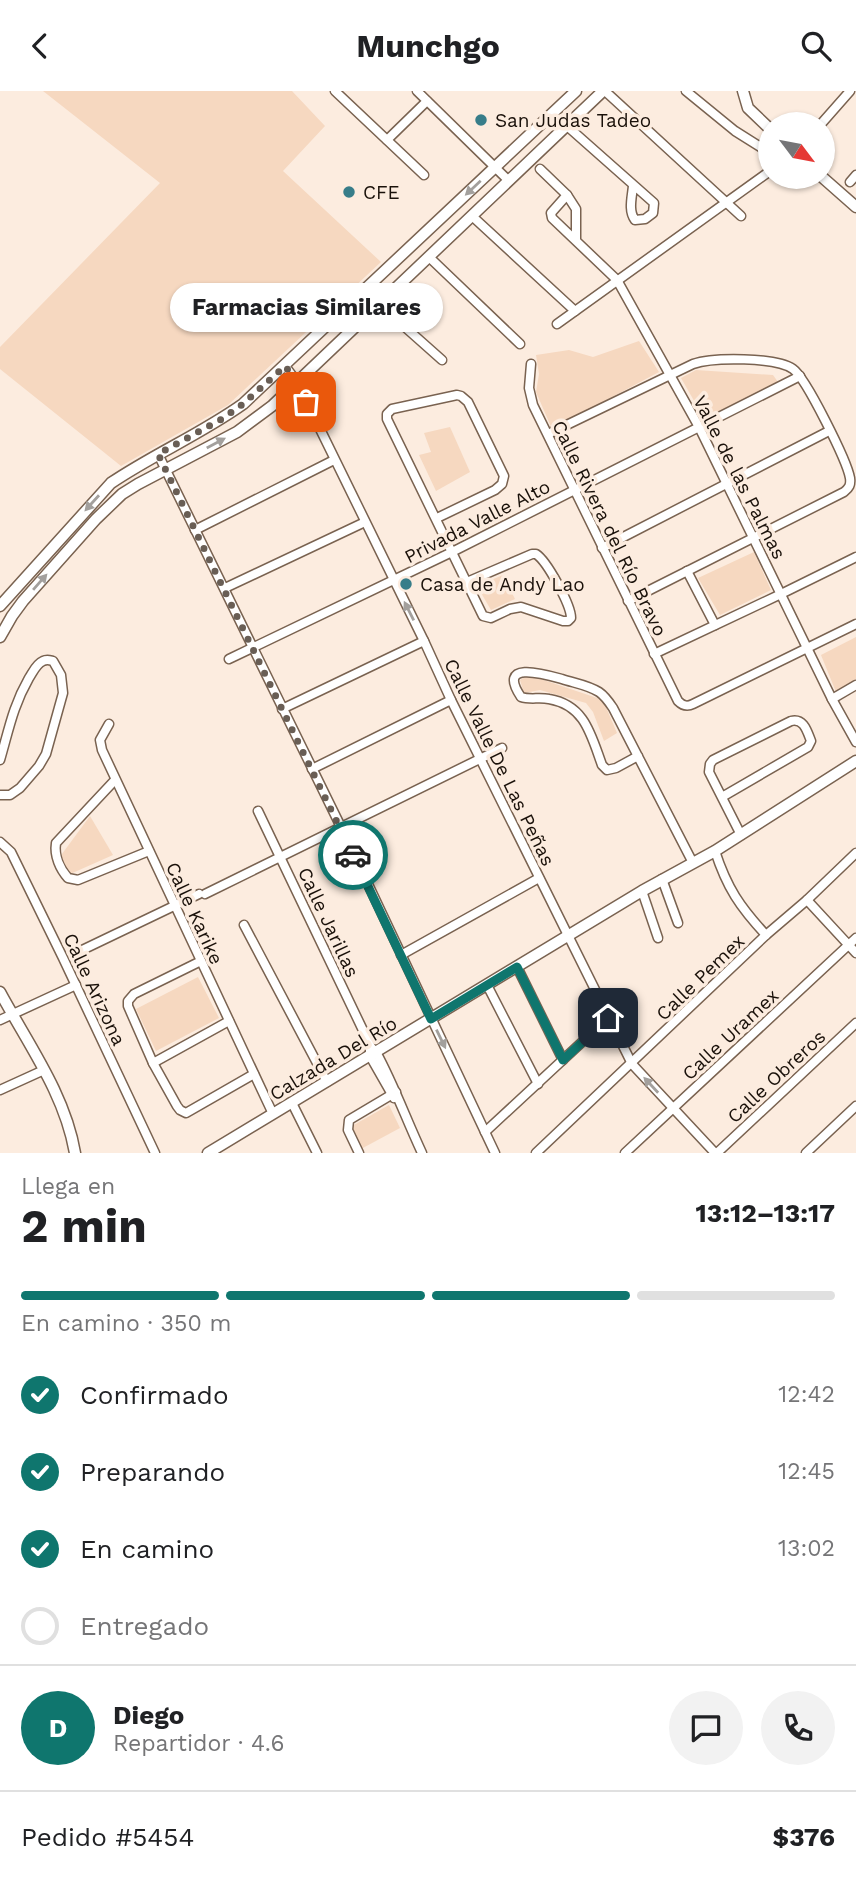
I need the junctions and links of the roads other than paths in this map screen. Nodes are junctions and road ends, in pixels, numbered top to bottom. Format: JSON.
{"nodes":[{"id":1,"x":335,"y":91,"type":"edge"},
{"id":2,"x":417,"y":91,"type":"edge"},
{"id":3,"x":576,"y":91,"type":"edge"},
{"id":4,"x":604,"y":91,"type":"edge"},
{"id":5,"x":686,"y":91,"type":"edge"},
{"id":6,"x":743,"y":91,"type":"edge"},
{"id":7,"x":850,"y":91,"type":"edge"},
{"id":8,"x":427,"y":101,"type":"junction"},
{"id":9,"x":564,"y":103,"type":"junction"},
{"id":10,"x":832,"y":112,"type":"edge"},
{"id":11,"x":577,"y":116,"type":"junction"},
{"id":12,"x":758,"y":118,"type":"edge"},
{"id":13,"x":567,"y":126,"type":"junction"},
{"id":14,"x":530,"y":135,"type":"junction"},
{"id":15,"x":387,"y":140,"type":"junction"},
{"id":16,"x":758,"y":145,"type":"edge"},
{"id":17,"x":542,"y":150,"type":"junction"},
{"id":18,"x":496,"y":167,"type":"junction"},
{"id":19,"x":540,"y":169,"type":"dead end"},
{"id":20,"x":424,"y":175,"type":"dead end"},
{"id":21,"x":758,"y":180,"type":"edge"},
{"id":22,"x":509,"y":181,"type":"junction"},
{"id":23,"x":634,"y":186,"type":"dead end"},
{"id":24,"x":835,"y":188,"type":"edge"},
{"id":25,"x":567,"y":195,"type":"junction"},
{"id":26,"x":727,"y":202,"type":"junction"},
{"id":27,"x":856,"y":207,"type":"edge"},
{"id":28,"x":472,"y":216,"type":"junction"},
{"id":29,"x":741,"y":216,"type":"dead end"},
{"id":30,"x":576,"y":240,"type":"junction"},
{"id":31,"x":429,"y":257,"type":"junction"},
{"id":32,"x":392,"y":265,"type":"junction"},
{"id":33,"x":405,"y":279,"type":"junction"},
{"id":34,"x":617,"y":280,"type":"junction"},
{"id":35,"x":379,"y":304,"type":"junction"},
{"id":36,"x":575,"y":311,"type":"junction"},
{"id":37,"x":557,"y":324,"type":"dead end"},
{"id":38,"x":520,"y":344,"type":"dead end"},
{"id":39,"x":442,"y":360,"type":"dead end"},
{"id":40,"x":531,"y":364,"type":"dead end"},
{"id":41,"x":285,"y":366,"type":"junction"},
{"id":42,"x":669,"y":375,"type":"junction"},
{"id":43,"x":800,"y":376,"type":"junction"},
{"id":44,"x":297,"y":382,"type":"junction"},
{"id":45,"x":699,"y":427,"type":"junction"},
{"id":46,"x":830,"y":431,"type":"junction"},
{"id":47,"x":548,"y":434,"type":"junction"},
{"id":48,"x":158,"y":454,"type":"junction"},
{"id":49,"x":334,"y":460,"type":"junction"},
{"id":50,"x":166,"y":470,"type":"junction"},
{"id":51,"x":111,"y":483,"type":"junction"},
{"id":52,"x":727,"y":484,"type":"junction"},
{"id":53,"x":575,"y":489,"type":"junction"},
{"id":54,"x":122,"y":494,"type":"junction"},
{"id":55,"x":437,"y":518,"type":"junction"},
{"id":56,"x":365,"y":522,"type":"junction"},
{"id":57,"x":195,"y":530,"type":"junction"},
{"id":58,"x":753,"y":537,"type":"junction"},
{"id":59,"x":602,"y":548,"type":"junction"},
{"id":60,"x":452,"y":552,"type":"junction"},
{"id":61,"x":856,"y":557,"type":"edge"},
{"id":62,"x":687,"y":571,"type":"junction"},
{"id":63,"x":394,"y":580,"type":"junction"},
{"id":64,"x":467,"y":582,"type":"junction"},
{"id":65,"x":225,"y":588,"type":"junction"},
{"id":66,"x":782,"y":594,"type":"junction"},
{"id":67,"x":628,"y":601,"type":"junction"},
{"id":68,"x":0,"y":606,"type":"edge"},
{"id":69,"x":856,"y":624,"type":"edge"},
{"id":70,"x":715,"y":625,"type":"junction"},
{"id":71,"x":0,"y":637,"type":"edge"},
{"id":72,"x":424,"y":641,"type":"junction"},
{"id":73,"x":253,"y":647,"type":"junction"},
{"id":74,"x":808,"y":648,"type":"junction"},
{"id":75,"x":654,"y":654,"type":"junction"},
{"id":76,"x":229,"y":659,"type":"dead end"},
{"id":77,"x":856,"y":685,"type":"edge"},
{"id":78,"x":832,"y":699,"type":"junction"},
{"id":79,"x":451,"y":700,"type":"junction"},
{"id":80,"x":282,"y":709,"type":"junction"},
{"id":81,"x":109,"y":724,"type":"dead end"},
{"id":82,"x":856,"y":742,"type":"edge"},
{"id":83,"x":502,"y":748,"type":"dead end"},
{"id":84,"x":638,"y":756,"type":"junction"},
{"id":85,"x":480,"y":758,"type":"junction"},
{"id":86,"x":0,"y":760,"type":"edge"},
{"id":87,"x":856,"y":761,"type":"edge"},
{"id":88,"x":312,"y":769,"type":"junction"},
{"id":89,"x":115,"y":780,"type":"junction"},
{"id":90,"x":0,"y":795,"type":"edge"},
{"id":91,"x":722,"y":797,"type":"junction"},
{"id":92,"x":258,"y":811,"type":"dead end"},
{"id":93,"x":341,"y":827,"type":"junction"},
{"id":94,"x":741,"y":835,"type":"junction"},
{"id":95,"x":0,"y":842,"type":"edge"},
{"id":96,"x":149,"y":851,"type":"junction"},
{"id":97,"x":715,"y":851,"type":"junction"},
{"id":98,"x":856,"y":853,"type":"edge"},
{"id":99,"x":280,"y":857,"type":"junction"},
{"id":100,"x":692,"y":863,"type":"junction"},
{"id":101,"x":538,"y":877,"type":"junction"},
{"id":102,"x":662,"y":879,"type":"junction"},
{"id":103,"x":642,"y":891,"type":"junction"},
{"id":104,"x":807,"y":900,"type":"junction"},
{"id":105,"x":174,"y":906,"type":"junction"},
{"id":106,"x":678,"y":923,"type":"dead end"},
{"id":107,"x":244,"y":925,"type":"dead end"},
{"id":108,"x":766,"y":935,"type":"junction"},
{"id":109,"x":568,"y":936,"type":"junction"},
{"id":110,"x":658,"y":938,"type":"dead end"},
{"id":111,"x":856,"y":938,"type":"edge"},
{"id":112,"x":849,"y":945,"type":"junction"},
{"id":113,"x":78,"y":952,"type":"dead end"},
{"id":114,"x":856,"y":953,"type":"edge"},
{"id":115,"x":401,"y":955,"type":"junction"},
{"id":116,"x":201,"y":961,"type":"junction"},
{"id":117,"x":517,"y":967,"type":"junction"},
{"id":118,"x":76,"y":985,"type":"junction"},
{"id":119,"x":487,"y":985,"type":"junction"},
{"id":120,"x":0,"y":992,"type":"edge"},
{"id":121,"x":12,"y":1014,"type":"junction"},
{"id":122,"x":608,"y":1018,"type":"junction"},
{"id":123,"x":431,"y":1019,"type":"junction"},
{"id":124,"x":0,"y":1020,"type":"edge"},
{"id":125,"x":229,"y":1021,"type":"junction"},
{"id":126,"x":856,"y":1023,"type":"edge"},
{"id":127,"x":372,"y":1052,"type":"junction"},
{"id":128,"x":563,"y":1060,"type":"junction"},
{"id":129,"x":153,"y":1063,"type":"junction"},
{"id":130,"x":632,"y":1064,"type":"junction"},
{"id":131,"x":44,"y":1070,"type":"junction"},
{"id":132,"x":254,"y":1074,"type":"junction"},
{"id":133,"x":327,"y":1082,"type":"junction"},
{"id":134,"x":538,"y":1084,"type":"junction"},
{"id":135,"x":0,"y":1090,"type":"edge"},
{"id":136,"x":393,"y":1093,"type":"junction"},
{"id":137,"x":292,"y":1103,"type":"junction"},
{"id":138,"x":856,"y":1106,"type":"edge"},
{"id":139,"x":673,"y":1108,"type":"junction"},
{"id":140,"x":273,"y":1114,"type":"junction"},
{"id":141,"x":485,"y":1132,"type":"junction"},
{"id":142,"x":75,"y":1153,"type":"edge"},
{"id":143,"x":155,"y":1153,"type":"edge"},
{"id":144,"x":208,"y":1153,"type":"edge"},
{"id":145,"x":317,"y":1153,"type":"edge"},
{"id":146,"x":359,"y":1153,"type":"edge"},
{"id":147,"x":422,"y":1153,"type":"edge"},
{"id":148,"x":495,"y":1153,"type":"edge"},
{"id":149,"x":536,"y":1153,"type":"edge"},
{"id":150,"x":625,"y":1153,"type":"edge"},
{"id":151,"x":716,"y":1153,"type":"edge"},
{"id":152,"x":806,"y":1153,"type":"edge"}],
"edges":[{"from":1,"to":15,"type":"street"},
{"from":2,"to":8,"type":"street"},
{"from":3,"to":9,"type":"street"},
{"from":4,"to":11,"type":"street"},
{"from":4,"to":26,"type":"street"},
{"from":5,"to":16,"type":"street"},
{"from":6,"to":12,"type":"street"},
{"from":7,"to":10,"type":"street"},
{"from":8,"to":15,"type":"street"},
{"from":8,"to":18,"type":"street"},
{"from":9,"to":11,"type":"street"},
{"from":9,"to":14,"type":"street"},
{"from":11,"to":13,"type":"street"},
{"from":13,"to":17,"type":"street"},
{"from":13,"to":23,"type":"street"},
{"from":14,"to":17,"type":"street"},
{"from":14,"to":18,"type":"street"},
{"from":15,"to":20,"type":"street"},
{"from":17,"to":22,"type":"street"},
{"from":18,"to":22,"type":"street"},
{"from":18,"to":32,"type":"street","one_way":true},
{"from":19,"to":25,"type":"street"},
{"from":21,"to":26,"type":"street"},
{"from":22,"to":28,"type":"street"},
{"from":24,"to":27,"type":"street"},
{"from":25,"to":30,"type":"street"},
{"from":25,"to":30,"type":"street","name":"Valle de las Palmas"},
{"from":26,"to":29,"type":"street"},
{"from":26,"to":34,"type":"street"},
{"from":28,"to":31,"type":"street"},
{"from":28,"to":36,"type":"street"},
{"from":30,"to":34,"type":"street","name":"Valle de las Palmas"},
{"from":31,"to":33,"type":"street"},
{"from":31,"to":38,"type":"street"},
{"from":32,"to":33,"type":"street"},
{"from":32,"to":41,"type":"street"},
{"from":33,"to":35,"type":"street"},
{"from":34,"to":36,"type":"street"},
{"from":34,"to":42,"type":"street","name":"Valle de las Palmas"},
{"from":35,"to":39,"type":"street"},
{"from":35,"to":44,"type":"street"},
{"from":36,"to":37,"type":"street"},
{"from":40,"to":47,"type":"street","name":"Calle Rivera del Río Bravo"},
{"from":41,"to":44,"type":"street","name":"Calle Valle De Las Peñas"},
{"from":41,"to":48,"type":"street"},
{"from":42,"to":43,"type":"street"},
{"from":42,"to":45,"type":"street","name":"Valle de las Palmas"},
{"from":42,"to":47,"type":"street"},
{"from":43,"to":45,"type":"street","name":"Privada Valle Alto"},
{"from":43,"to":46,"type":"street"},
{"from":44,"to":49,"type":"street","name":"Calle Valle De Las Peñas"},
{"from":50,"to":44,"type":"street","one_way":true},
{"from":45,"to":52,"type":"street","name":"Valle de las Palmas"},
{"from":45,"to":53,"type":"street","name":"Privada Valle Alto"},
{"from":46,"to":52,"type":"street"},
{"from":46,"to":58,"type":"street"},
{"from":47,"to":53,"type":"street","name":"Calle Rivera del Río Bravo"},
{"from":48,"to":50,"type":"street"},
{"from":48,"to":51,"type":"street"},
{"from":49,"to":56,"type":"street","name":"Calle Valle De Las Peñas"},
{"from":49,"to":57,"type":"street"},
{"from":50,"to":54,"type":"street"},
{"from":50,"to":57,"type":"street"},
{"from":51,"to":54,"type":"street"},
{"from":51,"to":68,"type":"street","one_way":true},
{"from":52,"to":58,"type":"street","name":"Valle de las Palmas"},
{"from":52,"to":59,"type":"street"},
{"from":53,"to":59,"type":"street","name":"Calle Rivera del Río Bravo"},
{"from":53,"to":60,"type":"street","name":"Privada Valle Alto"},
{"from":71,"to":54,"type":"street","one_way":true},
{"from":55,"to":55,"type":"street"},
{"from":55,"to":60,"type":"street"},
{"from":56,"to":63,"type":"street","name":"Calle Valle De Las Peñas"},
{"from":56,"to":65,"type":"street"},
{"from":57,"to":65,"type":"street"},
{"from":58,"to":62,"type":"street"},
{"from":58,"to":66,"type":"street","name":"Valle de las Palmas"},
{"from":59,"to":67,"type":"street","name":"Calle Rivera del Río Bravo"},
{"from":60,"to":63,"type":"street","name":"Privada Valle Alto"},
{"from":60,"to":64,"type":"street"},
{"from":61,"to":66,"type":"street"},
{"from":62,"to":67,"type":"street"},
{"from":62,"to":70,"type":"street"},
{"from":72,"to":63,"type":"street","name":"Calle Valle De Las Peñas","one_way":true},
{"from":63,"to":73,"type":"street","name":"Privada Valle Alto"},
{"from":64,"to":64,"type":"street"},
{"from":65,"to":73,"type":"street"},
{"from":66,"to":70,"type":"street"},
{"from":66,"to":74,"type":"street","name":"Valle de las Palmas"},
{"from":67,"to":75,"type":"street","name":"Calle Rivera del Río Bravo"},
{"from":69,"to":74,"type":"street"},
{"from":70,"to":75,"type":"street"},
{"from":72,"to":79,"type":"street","name":"Calle Valle De Las Peñas"},
{"from":72,"to":80,"type":"street"},
{"from":73,"to":76,"type":"street","name":"Privada Valle Alto"},
{"from":73,"to":80,"type":"street"},
{"from":74,"to":75,"type":"street","name":"Calle Rivera del Río Bravo"},
{"from":74,"to":78,"type":"street","name":"Valle de las Palmas"},
{"from":77,"to":78,"type":"street"},
{"from":78,"to":82,"type":"street","name":"Valle de las Palmas"},
{"from":79,"to":85,"type":"street","name":"Calle Valle De Las Peñas"},
{"from":79,"to":88,"type":"street"},
{"from":80,"to":88,"type":"street"},
{"from":81,"to":89,"type":"street","name":"Calle Karike"},
{"from":83,"to":85,"type":"street"},
{"from":84,"to":84,"type":"street"},
{"from":84,"to":100,"type":"street"},
{"from":85,"to":93,"type":"street"},
{"from":85,"to":101,"type":"street","name":"Calle Valle De Las Peñas"},
{"from":86,"to":90,"type":"street"},
{"from":87,"to":94,"type":"street","name":"Calzada Del Río"},
{"from":88,"to":93,"type":"street"},
{"from":89,"to":96,"type":"street","name":"Calle Karike"},
{"from":89,"to":96,"type":"street"},
{"from":91,"to":91,"type":"street"},
{"from":91,"to":94,"type":"street"},
{"from":92,"to":99,"type":"street","name":"Calle Jarillas"},
{"from":93,"to":99,"type":"street"},
{"from":93,"to":115,"type":"street"},
{"from":94,"to":97,"type":"street","name":"Calzada Del Río"},
{"from":95,"to":118,"type":"street","name":"Calle Arizona"},
{"from":96,"to":105,"type":"street","name":"Calle Karike"},
{"from":97,"to":100,"type":"street","name":"Calzada Del Río"},
{"from":97,"to":108,"type":"street"},
{"from":98,"to":104,"type":"street","name":"Calle Pemex"},
{"from":99,"to":105,"type":"street"},
{"from":99,"to":127,"type":"street","name":"Calle Jarillas"},
{"from":100,"to":102,"type":"street","name":"Calzada Del Río"},
{"from":101,"to":109,"type":"street","name":"Calle Valle De Las Peñas"},
{"from":101,"to":115,"type":"street"},
{"from":102,"to":103,"type":"street","name":"Calzada Del Río"},
{"from":102,"to":106,"type":"street"},
{"from":103,"to":109,"type":"street","name":"Calzada Del Río"},
{"from":103,"to":110,"type":"street"},
{"from":104,"to":108,"type":"street","name":"Calle Pemex"},
{"from":104,"to":112,"type":"street"},
{"from":105,"to":113,"type":"street"},
{"from":105,"to":116,"type":"street","name":"Calle Karike"},
{"from":107,"to":133,"type":"street"},
{"from":108,"to":130,"type":"street","name":"Calle Pemex"},
{"from":109,"to":117,"type":"street","name":"Calzada Del Río"},
{"from":109,"to":122,"type":"street","name":"Calle Valle De Las Peñas"},
{"from":111,"to":112,"type":"street","name":"Calle Uramex"},
{"from":112,"to":114,"type":"street"},
{"from":112,"to":139,"type":"street","name":"Calle Uramex"},
{"from":115,"to":123,"type":"street"},
{"from":116,"to":125,"type":"street","name":"Calle Karike"},
{"from":116,"to":129,"type":"street"},
{"from":117,"to":119,"type":"street","name":"Calzada Del Río"},
{"from":117,"to":128,"type":"street"},
{"from":118,"to":121,"type":"street"},
{"from":118,"to":143,"type":"street","name":"Calle Arizona"},
{"from":119,"to":123,"type":"street","name":"Calzada Del Río"},
{"from":119,"to":134,"type":"street"},
{"from":120,"to":121,"type":"street"},
{"from":121,"to":124,"type":"street"},
{"from":121,"to":131,"type":"street"},
{"from":122,"to":128,"type":"street"},
{"from":122,"to":130,"type":"street","name":"Calle Valle De Las Peñas"},
{"from":123,"to":127,"type":"street","name":"Calzada Del Río"},
{"from":123,"to":141,"type":"street","one_way":true},
{"from":125,"to":129,"type":"street"},
{"from":125,"to":132,"type":"street","name":"Calle Karike"},
{"from":126,"to":151,"type":"street","name":"Calle Obreros"},
{"from":127,"to":133,"type":"street","name":"Calzada Del Río"},
{"from":127,"to":136,"type":"street","name":"Calle Jarillas"},
{"from":128,"to":134,"type":"street"},
{"from":129,"to":132,"type":"street"},
{"from":139,"to":130,"type":"street","name":"Calle Valle De Las Peñas","one_way":true},
{"from":130,"to":149,"type":"street","name":"Calle Pemex"},
{"from":131,"to":135,"type":"street"},
{"from":131,"to":142,"type":"street"},
{"from":132,"to":140,"type":"street","name":"Calle Karike"},
{"from":133,"to":137,"type":"street","name":"Calzada Del Río"},
{"from":134,"to":141,"type":"street"},
{"from":136,"to":146,"type":"street"},
{"from":136,"to":147,"type":"street","name":"Calle Jarillas"},
{"from":137,"to":140,"type":"street","name":"Calzada Del Río"},
{"from":137,"to":145,"type":"street"},
{"from":138,"to":152,"type":"street"},
{"from":139,"to":150,"type":"street","name":"Calle Uramex"},
{"from":139,"to":151,"type":"street","name":"Calle Valle De Las Peñas"},
{"from":140,"to":144,"type":"street","name":"Calzada Del Río"},
{"from":141,"to":148,"type":"street"}]}
